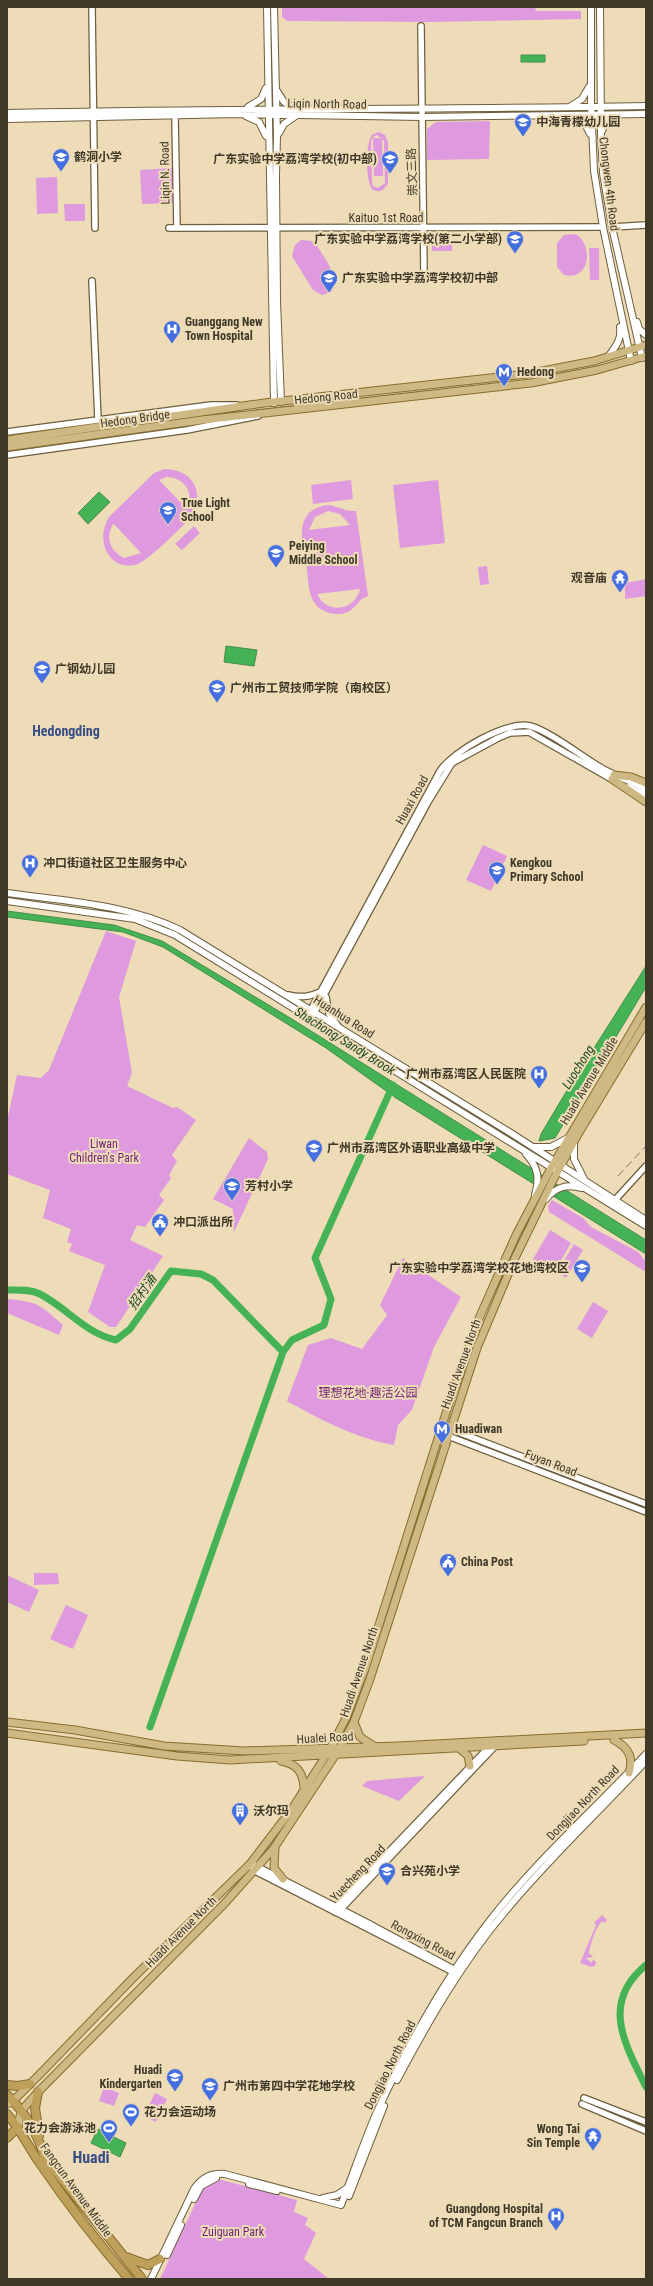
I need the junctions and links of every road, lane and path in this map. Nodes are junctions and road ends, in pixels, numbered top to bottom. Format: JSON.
{"nodes":[{"id":1,"x":92,"y":7,"type":"edge"},
{"id":2,"x":267,"y":7,"type":"edge"},
{"id":3,"x":274,"y":7,"type":"edge"},
{"id":4,"x":591,"y":7,"type":"edge"},
{"id":5,"x":600,"y":7,"type":"edge"},
{"id":6,"x":421,"y":26,"type":"dead end"},
{"id":7,"x":600,"y":75,"type":"junction"},
{"id":8,"x":268,"y":79,"type":"junction"},
{"id":9,"x":591,"y":79,"type":"junction"},
{"id":10,"x":600,"y":82,"type":"junction"},
{"id":11,"x":275,"y":88,"type":"junction"},
{"id":12,"x":570,"y":106,"type":"junction"},
{"id":13,"x":591,"y":106,"type":"junction"},
{"id":14,"x":600,"y":106,"type":"junction"},
{"id":15,"x":646,"y":106,"type":"edge"},
{"id":16,"x":552,"y":107,"type":"junction"},
{"id":17,"x":422,"y":110,"type":"junction"},
{"id":18,"x":619,"y":110,"type":"junction"},
{"id":19,"x":94,"y":111,"type":"junction"},
{"id":20,"x":237,"y":111,"type":"junction"},
{"id":21,"x":268,"y":111,"type":"junction"},
{"id":22,"x":277,"y":111,"type":"junction"},
{"id":23,"x":297,"y":111,"type":"junction"},
{"id":24,"x":7,"y":113,"type":"edge"},
{"id":25,"x":567,"y":114,"type":"junction"},
{"id":26,"x":591,"y":114,"type":"junction"},
{"id":27,"x":600,"y":114,"type":"junction"},
{"id":28,"x":646,"y":114,"type":"edge"},
{"id":29,"x":551,"y":115,"type":"junction"},
{"id":30,"x":175,"y":117,"type":"junction"},
{"id":31,"x":422,"y":117,"type":"junction"},
{"id":32,"x":94,"y":118,"type":"junction"},
{"id":33,"x":7,"y":119,"type":"edge"},
{"id":34,"x":601,"y":134,"type":"junction"},
{"id":35,"x":277,"y":136,"type":"junction"},
{"id":36,"x":592,"y":144,"type":"junction"},
{"id":37,"x":601,"y":146,"type":"junction"},
{"id":38,"x":269,"y":160,"type":"junction"},
{"id":39,"x":278,"y":161,"type":"junction"},
{"id":40,"x":646,"y":225,"type":"edge"},
{"id":41,"x":603,"y":227,"type":"junction"},
{"id":42,"x":612,"y":227,"type":"junction"},
{"id":43,"x":95,"y":228,"type":"dead end"},
{"id":44,"x":170,"y":228,"type":"dead end"},
{"id":45,"x":177,"y":228,"type":"junction"},
{"id":46,"x":274,"y":228,"type":"junction"},
{"id":47,"x":424,"y":229,"type":"junction"},
{"id":48,"x":424,"y":274,"type":"dead end"},
{"id":49,"x":92,"y":281,"type":"dead end"},
{"id":50,"x":629,"y":301,"type":"junction"},
{"id":51,"x":619,"y":302,"type":"junction"},
{"id":52,"x":631,"y":309,"type":"junction"},
{"id":53,"x":621,"y":316,"type":"junction"},
{"id":54,"x":646,"y":336,"type":"edge"},
{"id":55,"x":646,"y":345,"type":"edge"},
{"id":56,"x":638,"y":348,"type":"junction"},
{"id":57,"x":629,"y":350,"type":"junction"},
{"id":58,"x":608,"y":357,"type":"junction"},
{"id":59,"x":644,"y":357,"type":"edge"},
{"id":60,"x":631,"y":361,"type":"junction"},
{"id":61,"x":277,"y":402,"type":"junction"},
{"id":62,"x":249,"y":406,"type":"junction"},
{"id":63,"x":266,"y":414,"type":"junction"},
{"id":64,"x":98,"y":420,"type":"junction"},
{"id":65,"x":112,"y":429,"type":"junction"},
{"id":66,"x":7,"y":432,"type":"edge"},
{"id":67,"x":7,"y":440,"type":"edge"},
{"id":68,"x":7,"y":447,"type":"edge"},
{"id":69,"x":7,"y":455,"type":"edge"},
{"id":70,"x":613,"y":777,"type":"junction"},
{"id":71,"x":646,"y":783,"type":"edge"},
{"id":72,"x":646,"y":790,"type":"edge"},
{"id":73,"x":646,"y":796,"type":"edge"},
{"id":74,"x":646,"y":802,"type":"edge"},
{"id":75,"x":7,"y":893,"type":"edge"},
{"id":76,"x":7,"y":900,"type":"edge"},
{"id":77,"x":324,"y":992,"type":"junction"},
{"id":78,"x":286,"y":994,"type":"junction"},
{"id":79,"x":646,"y":1007,"type":"edge"},
{"id":80,"x":314,"y":1011,"type":"junction"},
{"id":81,"x":309,"y":1018,"type":"junction"},
{"id":82,"x":646,"y":1022,"type":"edge"},
{"id":83,"x":339,"y":1027,"type":"junction"},
{"id":84,"x":571,"y":1140,"type":"junction"},
{"id":85,"x":533,"y":1147,"type":"junction"},
{"id":86,"x":529,"y":1155,"type":"junction"},
{"id":87,"x":552,"y":1164,"type":"junction"},
{"id":88,"x":646,"y":1166,"type":"edge"},
{"id":89,"x":559,"y":1169,"type":"junction"},
{"id":90,"x":574,"y":1182,"type":"junction"},
{"id":91,"x":586,"y":1182,"type":"junction"},
{"id":92,"x":579,"y":1187,"type":"junction"},
{"id":93,"x":585,"y":1191,"type":"junction"},
{"id":94,"x":535,"y":1197,"type":"junction"},
{"id":95,"x":616,"y":1200,"type":"junction"},
{"id":96,"x":543,"y":1201,"type":"junction"},
{"id":97,"x":646,"y":1220,"type":"edge"},
{"id":98,"x":646,"y":1226,"type":"edge"},
{"id":99,"x":449,"y":1432,"type":"junction"},
{"id":100,"x":646,"y":1504,"type":"edge"},
{"id":101,"x":646,"y":1512,"type":"edge"},
{"id":102,"x":7,"y":1722,"type":"edge"},
{"id":103,"x":354,"y":1722,"type":"junction"},
{"id":104,"x":53,"y":1727,"type":"junction"},
{"id":105,"x":7,"y":1733,"type":"edge"},
{"id":106,"x":646,"y":1733,"type":"edge"},
{"id":107,"x":51,"y":1738,"type":"junction"},
{"id":108,"x":646,"y":1738,"type":"edge"},
{"id":109,"x":614,"y":1740,"type":"junction"},
{"id":110,"x":495,"y":1744,"type":"junction"},
{"id":111,"x":376,"y":1747,"type":"junction"},
{"id":112,"x":340,"y":1748,"type":"junction"},
{"id":113,"x":458,"y":1748,"type":"junction"},
{"id":114,"x":330,"y":1749,"type":"junction"},
{"id":115,"x":646,"y":1754,"type":"edge"},
{"id":116,"x":336,"y":1755,"type":"junction"},
{"id":117,"x":326,"y":1756,"type":"junction"},
{"id":118,"x":275,"y":1760,"type":"junction"},
{"id":119,"x":646,"y":1761,"type":"edge"},
{"id":120,"x":470,"y":1766,"type":"junction"},
{"id":121,"x":628,"y":1772,"type":"junction"},
{"id":122,"x":304,"y":1788,"type":"junction"},
{"id":123,"x":276,"y":1845,"type":"junction"},
{"id":124,"x":250,"y":1864,"type":"junction"},
{"id":125,"x":257,"y":1869,"type":"junction"},
{"id":126,"x":283,"y":1879,"type":"junction"},
{"id":127,"x":337,"y":1909,"type":"junction"},
{"id":128,"x":456,"y":1972,"type":"junction"},
{"id":129,"x":30,"y":2084,"type":"junction"},
{"id":130,"x":7,"y":2085,"type":"edge"},
{"id":131,"x":38,"y":2092,"type":"junction"},
{"id":132,"x":9,"y":2100,"type":"edge"},
{"id":133,"x":21,"y":2111,"type":"junction"},
{"id":134,"x":7,"y":2114,"type":"edge"},
{"id":135,"x":646,"y":2122,"type":"edge"},
{"id":136,"x":18,"y":2127,"type":"junction"},
{"id":137,"x":646,"y":2131,"type":"edge"},
{"id":138,"x":7,"y":2138,"type":"edge"},
{"id":139,"x":40,"y":2143,"type":"junction"},
{"id":140,"x":347,"y":2188,"type":"junction"},
{"id":141,"x":319,"y":2198,"type":"junction"},
{"id":142,"x":124,"y":2256,"type":"junction"},
{"id":143,"x":160,"y":2259,"type":"junction"},
{"id":144,"x":129,"y":2279,"type":"edge"},
{"id":145,"x":142,"y":2279,"type":"edge"},
{"id":146,"x":151,"y":2279,"type":"edge"},
{"id":147,"x":155,"y":2279,"type":"edge"}],
"edges":[{"from":1,"to":19,"type":"street"},
{"from":2,"to":8,"type":"main road"},
{"from":3,"to":11,"type":"main road"},
{"from":4,"to":9,"type":"main road","name":"Chongwen 4th Road"},
{"from":5,"to":7,"type":"main road","name":"Chongwen 4th Road"},
{"from":6,"to":17,"type":"street","name":"崇文三路"},
{"from":7,"to":9,"type":"main road"},
{"from":7,"to":10,"type":"main road","name":"Chongwen 4th Road"},
{"from":8,"to":20,"type":"main road"},
{"from":8,"to":21,"type":"main road"},
{"from":9,"to":12,"type":"main road"},
{"from":9,"to":13,"type":"main road","name":"Chongwen 4th Road"},
{"from":10,"to":14,"type":"main road","name":"Chongwen 4th Road"},
{"from":10,"to":18,"type":"main road"},
{"from":11,"to":22,"type":"main road"},
{"from":11,"to":23,"type":"main road"},
{"from":12,"to":13,"type":"main road","name":"Liqin North Road"},
{"from":12,"to":16,"type":"main road","name":"Liqin North Road"},
{"from":13,"to":14,"type":"main road","name":"Liqin North Road"},
{"from":13,"to":26,"type":"main road","name":"Chongwen 4th Road"},
{"from":14,"to":18,"type":"main road","name":"Liqin North Road"},
{"from":14,"to":27,"type":"main road","name":"Chongwen 4th Road"},
{"from":15,"to":18,"type":"main road","name":"Liqin North Road"},
{"from":16,"to":17,"type":"main road","name":"Liqin North Road"},
{"from":16,"to":29,"type":"street"},
{"from":17,"to":23,"type":"main road","name":"Liqin North Road"},
{"from":17,"to":31,"type":"street","name":"崇文三路"},
{"from":18,"to":27,"type":"main road","name":"Liqin North Road"},
{"from":18,"to":28,"type":"main road","name":"Liqin North Road"},
{"from":18,"to":34,"type":"main road"},
{"from":19,"to":20,"type":"main road","name":"Liqin North Road"},
{"from":19,"to":24,"type":"main road","name":"Liqin North Road"},
{"from":19,"to":32,"type":"street"},
{"from":20,"to":21,"type":"main road","name":"Liqin North Road"},
{"from":20,"to":30,"type":"main road","name":"Liqin North Road"},
{"from":20,"to":38,"type":"main road"},
{"from":21,"to":22,"type":"main road","name":"Liqin North Road"},
{"from":21,"to":38,"type":"main road"},
{"from":22,"to":23,"type":"main road","name":"Liqin North Road"},
{"from":22,"to":35,"type":"main road"},
{"from":23,"to":31,"type":"main road","name":"Liqin North Road"},
{"from":23,"to":35,"type":"main road"},
{"from":25,"to":26,"type":"main road","name":"Liqin North Road"},
{"from":25,"to":29,"type":"main road","name":"Liqin North Road"},
{"from":25,"to":36,"type":"main road"},
{"from":26,"to":27,"type":"main road","name":"Liqin North Road"},
{"from":26,"to":36,"type":"main road","name":"Chongwen 4th Road"},
{"from":27,"to":34,"type":"main road","name":"Chongwen 4th Road"},
{"from":29,"to":31,"type":"main road","name":"Liqin North Road"},
{"from":30,"to":32,"type":"main road","name":"Liqin North Road"},
{"from":30,"to":45,"type":"street","name":"Liqin N. Road"},
{"from":31,"to":47,"type":"street","name":"崇文三路"},
{"from":32,"to":33,"type":"main road","name":"Liqin North Road"},
{"from":32,"to":43,"type":"street"},
{"from":34,"to":37,"type":"main road","name":"Chongwen 4th Road"},
{"from":35,"to":39,"type":"main road"},
{"from":36,"to":37,"type":"main road"},
{"from":36,"to":41,"type":"main road","name":"Chongwen 4th Road"},
{"from":37,"to":42,"type":"main road","name":"Chongwen 4th Road"},
{"from":38,"to":39,"type":"main road"},
{"from":38,"to":46,"type":"main road"},
{"from":39,"to":46,"type":"main road"},
{"from":40,"to":42,"type":"street"},
{"from":41,"to":47,"type":"street","name":"Kaituo 1st Road"},
{"from":41,"to":51,"type":"main road","name":"Chongwen 4th Road"},
{"from":42,"to":50,"type":"main road","name":"Chongwen 4th Road"},
{"from":44,"to":45,"type":"street","name":"Kaituo 1st Road"},
{"from":45,"to":46,"type":"street","name":"Kaituo 1st Road"},
{"from":46,"to":47,"type":"street","name":"Kaituo 1st Road"},
{"from":46,"to":61,"type":"main road"},
{"from":47,"to":48,"type":"street","name":"崇文三路"},
{"from":49,"to":64,"type":"street"},
{"from":50,"to":51,"type":"main road"},
{"from":50,"to":52,"type":"main road","name":"Chongwen 4th Road"},
{"from":51,"to":53,"type":"main road","name":"Chongwen 4th Road"},
{"from":52,"to":54,"type":"main road"},
{"from":52,"to":56,"type":"main road","name":"Chongwen 4th Road"},
{"from":53,"to":57,"type":"main road","name":"Chongwen 4th Road"},
{"from":53,"to":58,"type":"main road"},
{"from":55,"to":56,"type":"main road","name":"Hedong Road"},
{"from":56,"to":57,"type":"main road","name":"Hedong Road"},
{"from":56,"to":59,"type":"main road","name":"Chongwen 4th Road"},
{"from":57,"to":58,"type":"main road","name":"Hedong Road"},
{"from":57,"to":60,"type":"main road","name":"Chongwen 4th Road"},
{"from":58,"to":61,"type":"main road","name":"Hedong Road"},
{"from":59,"to":60,"type":"main road","name":"Hedong Road"},
{"from":60,"to":63,"type":"main road","name":"Hedong Road"},
{"from":61,"to":62,"type":"main road","name":"Hedong Road"},
{"from":62,"to":64,"type":"street","name":"Hedong Road"},
{"from":62,"to":65,"type":"main road","name":"Hedong Bridge"},
{"from":63,"to":65,"type":"main road","name":"Hedong Bridge"},
{"from":63,"to":69,"type":"street","name":"Hedong Road"},
{"from":64,"to":66,"type":"street","name":"Hedong Road"},
{"from":65,"to":67,"type":"main road","name":"Hedong Bridge"},
{"from":65,"to":68,"type":"main road","name":"Hedong Bridge"},
{"from":70,"to":71,"type":"main road"},
{"from":70,"to":72,"type":"street"},
{"from":70,"to":73,"type":"street"},
{"from":70,"to":74,"type":"main road"},
{"from":70,"to":77,"type":"street","name":"Huaxi Road"},
{"from":75,"to":78,"type":"main road","name":"Huanhua Road"},
{"from":76,"to":81,"type":"main road","name":"Huanhua Road"},
{"from":77,"to":78,"type":"street"},
{"from":77,"to":80,"type":"street","name":"Huaxi Road"},
{"from":77,"to":83,"type":"street"},
{"from":78,"to":80,"type":"main road","name":"Huanhua Road"},
{"from":79,"to":84,"type":"main road","name":"Huadi Avenue Middle"},
{"from":80,"to":81,"type":"street","name":"Huaxi Road"},
{"from":80,"to":83,"type":"main road","name":"Huanhua Road"},
{"from":81,"to":86,"type":"main road","name":"Huanhua Road"},
{"from":82,"to":84,"type":"main road","name":"Huadi Avenue Middle"},
{"from":83,"to":85,"type":"main road","name":"Huanhua Road"},
{"from":84,"to":85,"type":"main road"},
{"from":84,"to":87,"type":"main road","name":"Huadi Avenue Middle"},
{"from":84,"to":89,"type":"main road","name":"Huadi Avenue Middle"},
{"from":84,"to":91,"type":"main road"},
{"from":85,"to":87,"type":"main road","name":"Huanhua Road"},
{"from":86,"to":87,"type":"main road","name":"Huanhua Road"},
{"from":86,"to":94,"type":"main road"},
{"from":87,"to":89,"type":"main road","name":"Huanhua Road"},
{"from":87,"to":94,"type":"main road","name":"Huadi Avenue North"},
{"from":88,"to":95,"type":"street"},
{"from":89,"to":90,"type":"main road","name":"Huanhua Road"},
{"from":89,"to":91,"type":"main road","name":"Huanhua Road"},
{"from":89,"to":96,"type":"main road","name":"Huadi Avenue North"},
{"from":90,"to":92,"type":"main road"},
{"from":90,"to":93,"type":"main road","name":"Huanhua Road"},
{"from":91,"to":95,"type":"main road","name":"Huanhua Road"},
{"from":92,"to":93,"type":"main road"},
{"from":92,"to":96,"type":"main road"},
{"from":93,"to":98,"type":"main road","name":"Huanhua Road"},
{"from":94,"to":114,"type":"main road","name":"Huadi Avenue North"},
{"from":95,"to":97,"type":"main road","name":"Huanhua Road"},
{"from":96,"to":99,"type":"main road","name":"Huadi Avenue North"},
{"from":99,"to":100,"type":"street","name":"Fuyan Road"},
{"from":99,"to":101,"type":"street","name":"Fuyan Road"},
{"from":99,"to":103,"type":"main road","name":"Huadi Avenue North"},
{"from":102,"to":104,"type":"main road","name":"Hualei Road"},
{"from":103,"to":111,"type":"main road"},
{"from":103,"to":112,"type":"main road","name":"Huadi Avenue North"},
{"from":104,"to":107,"type":"main road"},
{"from":104,"to":114,"type":"main road","name":"Hualei Road"},
{"from":105,"to":107,"type":"main road","name":"Hualei Road"},
{"from":106,"to":110,"type":"main road","name":"Hualei Road"},
{"from":107,"to":118,"type":"main road","name":"Hualei Road"},
{"from":108,"to":109,"type":"main road","name":"Hualei Road"},
{"from":109,"to":110,"type":"main road","name":"Hualei Road"},
{"from":109,"to":121,"type":"main road"},
{"from":110,"to":111,"type":"main road","name":"Hualei Road"},
{"from":110,"to":113,"type":"main road","name":"Hualei Road"},
{"from":110,"to":120,"type":"street","name":"Yuecheng Road"},
{"from":110,"to":127,"type":"street","name":"Yuecheng Road"},
{"from":111,"to":112,"type":"main road","name":"Hualei Road"},
{"from":112,"to":114,"type":"main road","name":"Hualei Road"},
{"from":112,"to":116,"type":"main road","name":"Huadi Avenue North"},
{"from":113,"to":116,"type":"main road","name":"Hualei Road"},
{"from":113,"to":120,"type":"main road"},
{"from":114,"to":117,"type":"main road","name":"Huadi Avenue North"},
{"from":115,"to":121,"type":"main road","name":"Dongjiao North Road"},
{"from":116,"to":117,"type":"main road","name":"Hualei Road"},
{"from":116,"to":123,"type":"main road","name":"Huadi Avenue North"},
{"from":117,"to":118,"type":"main road","name":"Hualei Road"},
{"from":117,"to":122,"type":"main road","name":"Huadi Avenue North"},
{"from":118,"to":122,"type":"main road"},
{"from":119,"to":128,"type":"main road","name":"Dongjiao North Road"},
{"from":120,"to":127,"type":"street","name":"Yuecheng Road"},
{"from":121,"to":128,"type":"main road","name":"Dongjiao North Road"},
{"from":122,"to":124,"type":"main road","name":"Huadi Avenue North"},
{"from":123,"to":125,"type":"main road","name":"Huadi Avenue North"},
{"from":123,"to":126,"type":"main road"},
{"from":124,"to":125,"type":"street","name":"Rongxing Road"},
{"from":124,"to":129,"type":"main road","name":"Huadi Avenue North"},
{"from":125,"to":126,"type":"street","name":"Rongxing Road"},
{"from":125,"to":127,"type":"street","name":"Rongxing Road"},
{"from":125,"to":131,"type":"main road","name":"Huadi Avenue North"},
{"from":126,"to":127,"type":"street","name":"Rongxing Road"},
{"from":127,"to":128,"type":"street","name":"Rongxing Road"},
{"from":128,"to":140,"type":"main road","name":"Dongjiao North Road"},
{"from":128,"to":147,"type":"main road","name":"Dongjiao North Road"},
{"from":129,"to":130,"type":"highway"},
{"from":129,"to":132,"type":"main road","name":"Huadi Avenue North"},
{"from":131,"to":133,"type":"main road","name":"Huadi Avenue North"},
{"from":131,"to":139,"type":"highway"},
{"from":132,"to":133,"type":"highway","name":"Fangcun Avenue Middle"},
{"from":133,"to":136,"type":"main road"},
{"from":133,"to":139,"type":"highway","name":"Fangcun Avenue Middle"},
{"from":134,"to":136,"type":"highway","name":"Fangcun Avenue Middle"},
{"from":135,"to":137,"type":"street"},
{"from":136,"to":138,"type":"highway"},
{"from":136,"to":144,"type":"highway","name":"Fangcun Avenue Middle"},
{"from":139,"to":142,"type":"highway","name":"Fangcun Avenue Middle"},
{"from":140,"to":141,"type":"main road"},
{"from":140,"to":141,"type":"main road","name":"Dongjiao North Road"},
{"from":141,"to":143,"type":"main road","name":"Dongjiao North Road"},
{"from":142,"to":143,"type":"highway"},
{"from":142,"to":145,"type":"highway","name":"Fangcun Avenue Middle"},
{"from":143,"to":146,"type":"main road","name":"Dongjiao North Road"}]}
